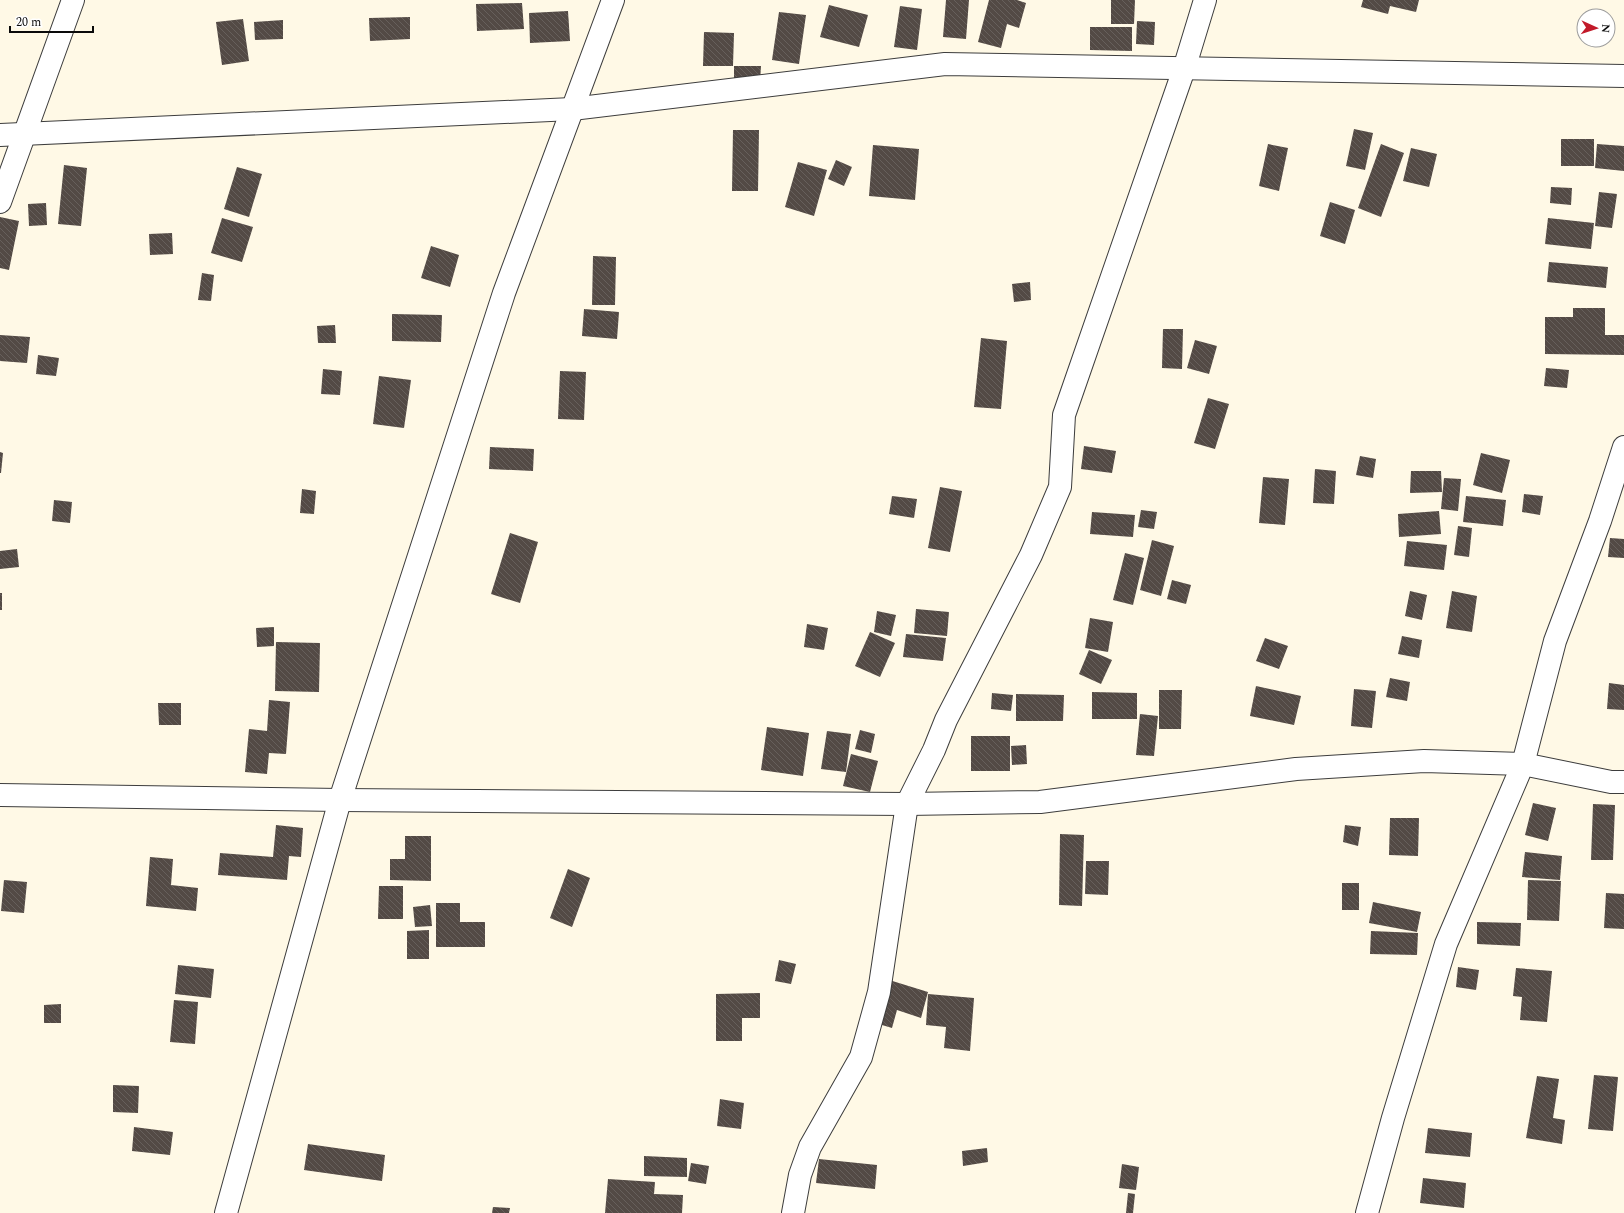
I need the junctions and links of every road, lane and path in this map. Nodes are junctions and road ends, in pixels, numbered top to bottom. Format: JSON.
{"nodes":[{"id":1,"x":74,"y":0,"type":"edge"},
{"id":2,"x":614,"y":0,"type":"edge"},
{"id":3,"x":1205,"y":0,"type":"edge"},
{"id":4,"x":1184,"y":69,"type":"junction"},
{"id":5,"x":1624,"y":76,"type":"edge"},
{"id":6,"x":572,"y":109,"type":"junction"},
{"id":7,"x":24,"y":134,"type":"junction"},
{"id":8,"x":0,"y":135,"type":"edge"},
{"id":9,"x":0,"y":202,"type":"edge"},
{"id":10,"x":1624,"y":447,"type":"edge"},
{"id":11,"x":1523,"y":764,"type":"junction"},
{"id":12,"x":1624,"y":782,"type":"edge"},
{"id":13,"x":0,"y":795,"type":"edge"},
{"id":14,"x":340,"y":800,"type":"junction"},
{"id":15,"x":907,"y":804,"type":"junction"},
{"id":16,"x":226,"y":1213,"type":"edge"},
{"id":17,"x":793,"y":1213,"type":"edge"},
{"id":18,"x":1367,"y":1213,"type":"edge"}],
"edges":[{"from":1,"to":7,"type":"street"},
{"from":2,"to":6,"type":"street"},
{"from":3,"to":4,"type":"street"},
{"from":4,"to":5,"type":"street"},
{"from":4,"to":6,"type":"street"},
{"from":4,"to":15,"type":"street"},
{"from":6,"to":7,"type":"street"},
{"from":6,"to":14,"type":"street"},
{"from":7,"to":8,"type":"street"},
{"from":7,"to":9,"type":"street"},
{"from":10,"to":11,"type":"street"},
{"from":11,"to":12,"type":"street"},
{"from":11,"to":15,"type":"street"},
{"from":11,"to":18,"type":"street"},
{"from":13,"to":14,"type":"street"},
{"from":14,"to":15,"type":"street"},
{"from":14,"to":16,"type":"street"},
{"from":15,"to":17,"type":"street"}]}
